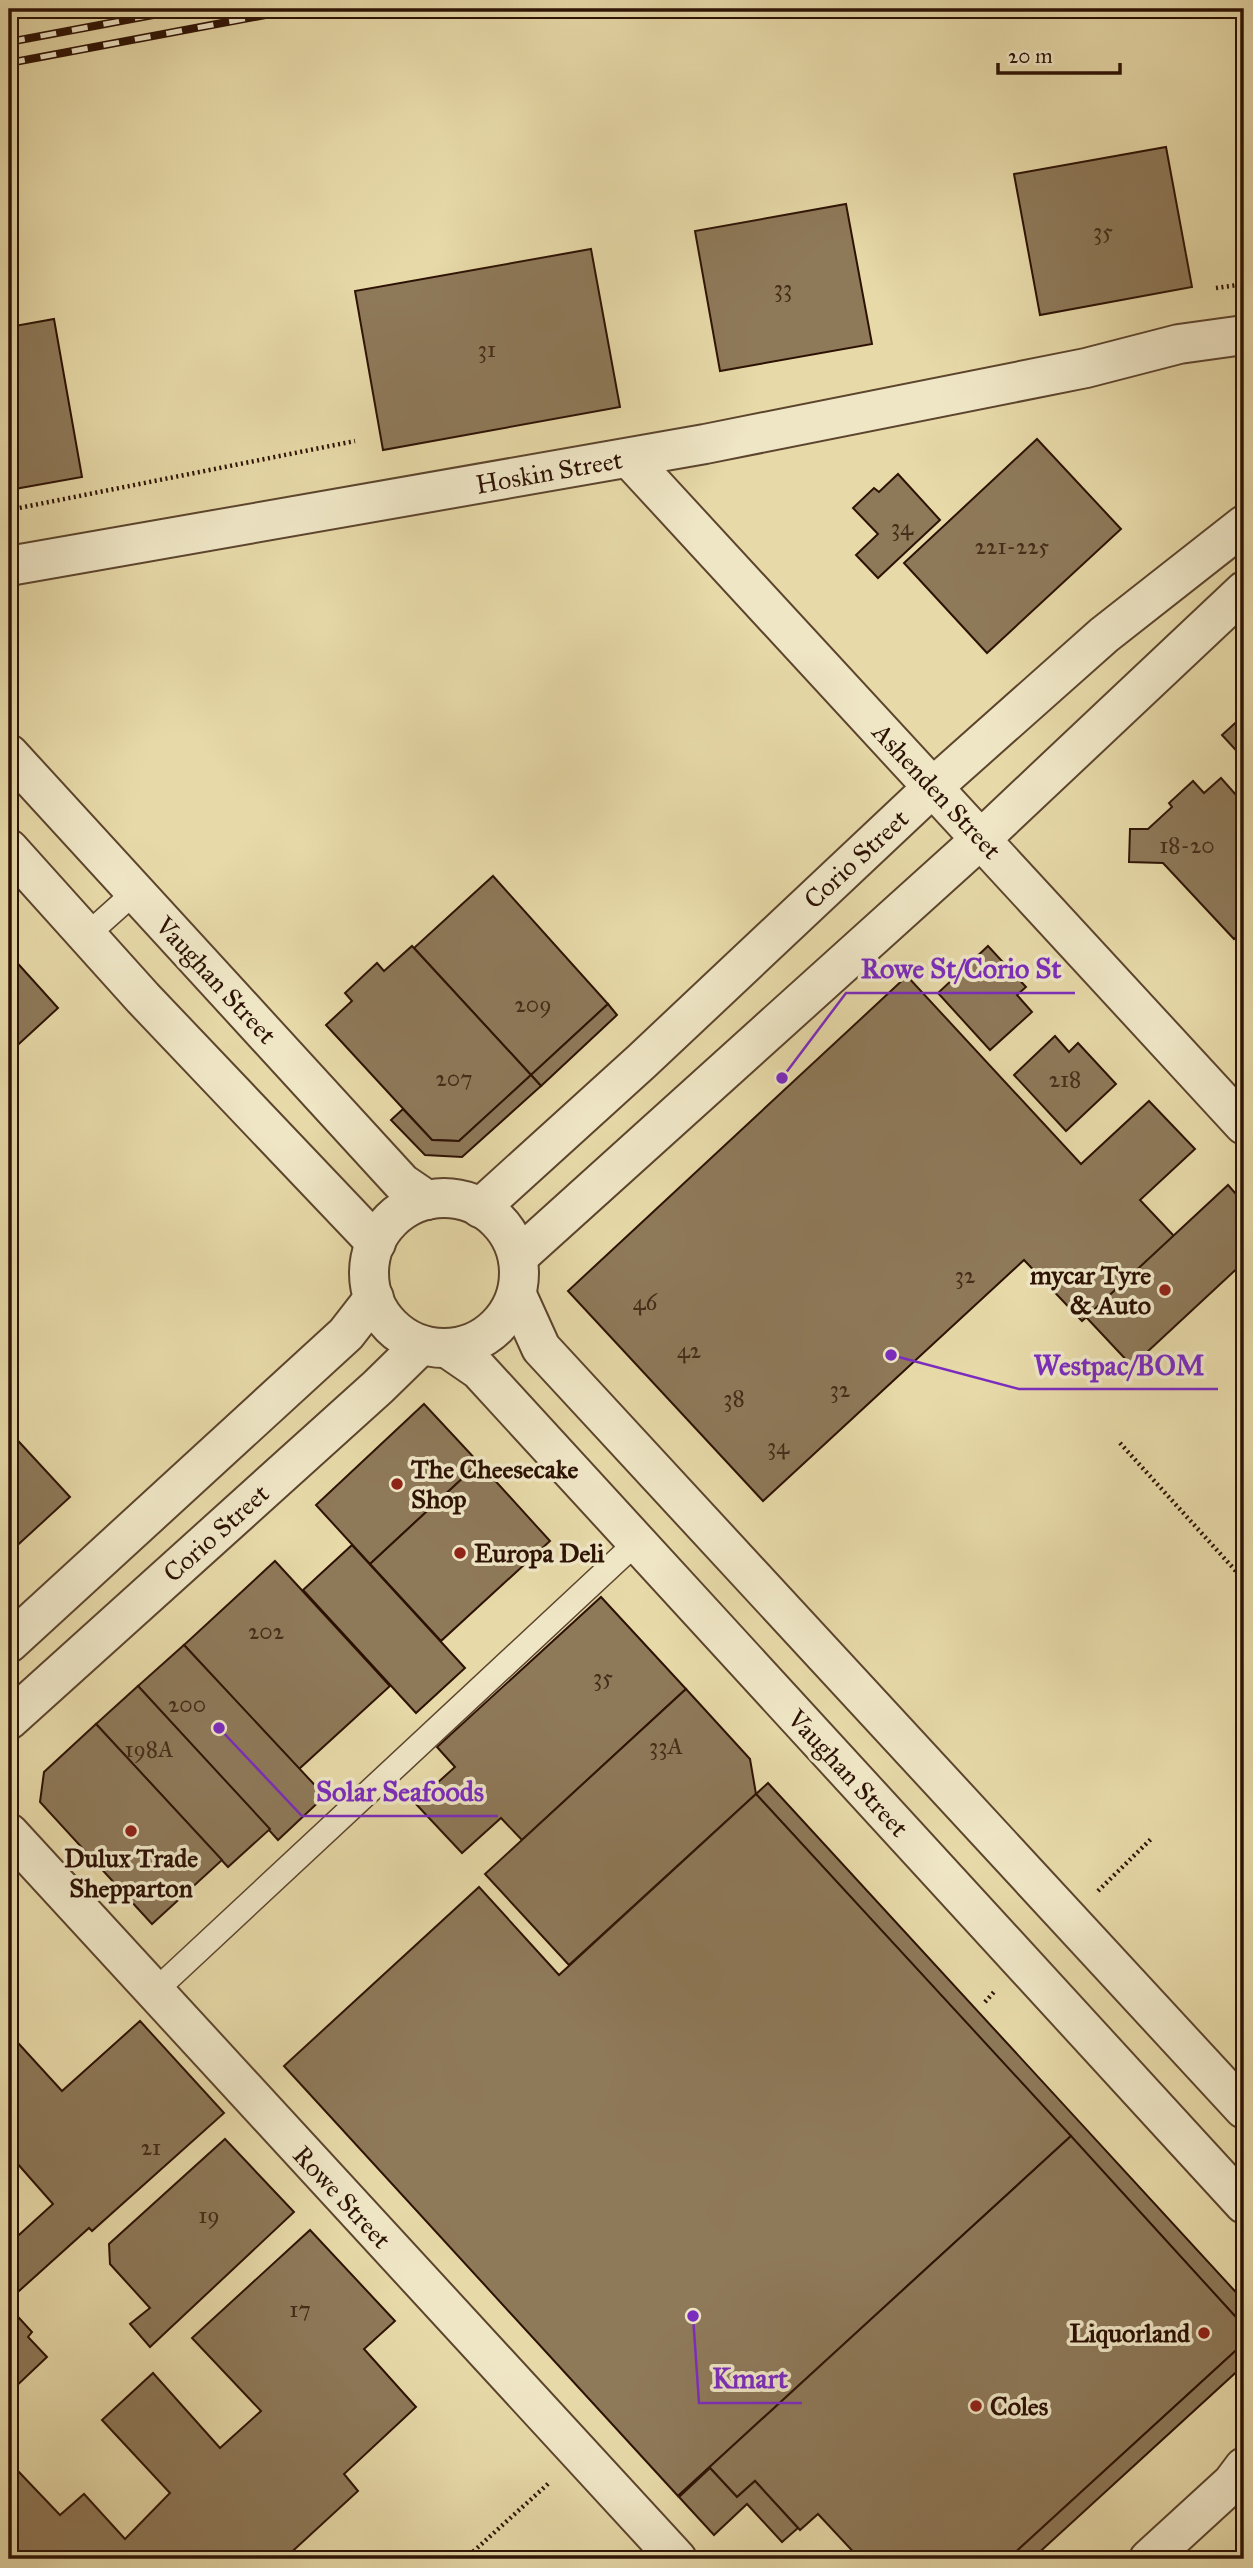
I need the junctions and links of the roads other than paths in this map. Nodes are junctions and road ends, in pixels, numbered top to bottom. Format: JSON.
{"nodes":[{"id":1,"x":1244,"y":335,"type":"edge"},
{"id":2,"x":1244,"y":362,"type":"edge"},
{"id":3,"x":1086,"y":368,"type":"junction"},
{"id":4,"x":629,"y":458,"type":"junction"},
{"id":5,"x":1244,"y":525,"type":"edge"},
{"id":6,"x":9,"y":566,"type":"edge"},
{"id":7,"x":1244,"y":591,"type":"edge"},
{"id":8,"x":9,"y":754,"type":"edge"},
{"id":9,"x":933,"y":787,"type":"junction"},
{"id":10,"x":981,"y":839,"type":"junction"},
{"id":11,"x":9,"y":849,"type":"edge"},
{"id":12,"x":135,"y":892,"type":"junction"},
{"id":13,"x":86,"y":935,"type":"junction"},
{"id":14,"x":1244,"y":1125,"type":"edge"},
{"id":15,"x":427,"y":1200,"type":"junction"},
{"id":16,"x":480,"y":1208,"type":"junction"},
{"id":17,"x":376,"y":1243,"type":"junction"},
{"id":18,"x":518,"y":1257,"type":"junction"},
{"id":19,"x":517,"y":1295,"type":"junction"},
{"id":20,"x":374,"y":1298,"type":"junction"},
{"id":21,"x":434,"y":1347,"type":"junction"},
{"id":22,"x":636,"y":1542,"type":"junction"},
{"id":23,"x":9,"y":1643,"type":"edge"},
{"id":24,"x":9,"y":1720,"type":"edge"},
{"id":25,"x":9,"y":1833,"type":"edge"},
{"id":26,"x":154,"y":1992,"type":"junction"},
{"id":27,"x":1244,"y":2109,"type":"edge"},
{"id":28,"x":1244,"y":2204,"type":"edge"},
{"id":29,"x":1240,"y":2475,"type":"edge"},
{"id":30,"x":677,"y":2559,"type":"edge"},
{"id":31,"x":1149,"y":2559,"type":"edge"}],
"edges":[{"from":1,"to":3,"type":"street","name":"Hoskin Street"},
{"from":2,"to":3,"type":"street","name":"Hoskin Street"},
{"from":3,"to":4,"type":"street","name":"Hoskin Street"},
{"from":4,"to":6,"type":"street","name":"Hoskin Street"},
{"from":4,"to":9,"type":"street","name":"Ashenden Street"},
{"from":5,"to":9,"type":"street","name":"Corio Street"},
{"from":7,"to":10,"type":"street"},
{"from":8,"to":12,"type":"street","name":"Vaughan Street"},
{"from":9,"to":10,"type":"street","name":"Ashenden Street"},
{"from":9,"to":16,"type":"street","name":"Corio Street"},
{"from":10,"to":14,"type":"street","name":"Ashenden Street"},
{"from":10,"to":18,"type":"street"},
{"from":11,"to":13,"type":"street"},
{"from":12,"to":13,"type":"lane"},
{"from":12,"to":15,"type":"street","name":"Vaughan Street"},
{"from":13,"to":17,"type":"street"},
{"from":15,"to":16,"type":"street"},
{"from":15,"to":17,"type":"street"},
{"from":16,"to":18,"type":"street"},
{"from":17,"to":20,"type":"street"},
{"from":18,"to":19,"type":"street"},
{"from":19,"to":21,"type":"street"},
{"from":19,"to":27,"type":"street"},
{"from":20,"to":21,"type":"street"},
{"from":20,"to":23,"type":"street"},
{"from":21,"to":22,"type":"street","name":"Vaughan Street"},
{"from":21,"to":24,"type":"street","name":"Corio Street"},
{"from":22,"to":26,"type":"lane"},
{"from":22,"to":28,"type":"street","name":"Vaughan Street"},
{"from":25,"to":26,"type":"street","name":"Rowe Street"},
{"from":26,"to":30,"type":"street","name":"Rowe Street"},
{"from":29,"to":31,"type":"street"}]}
